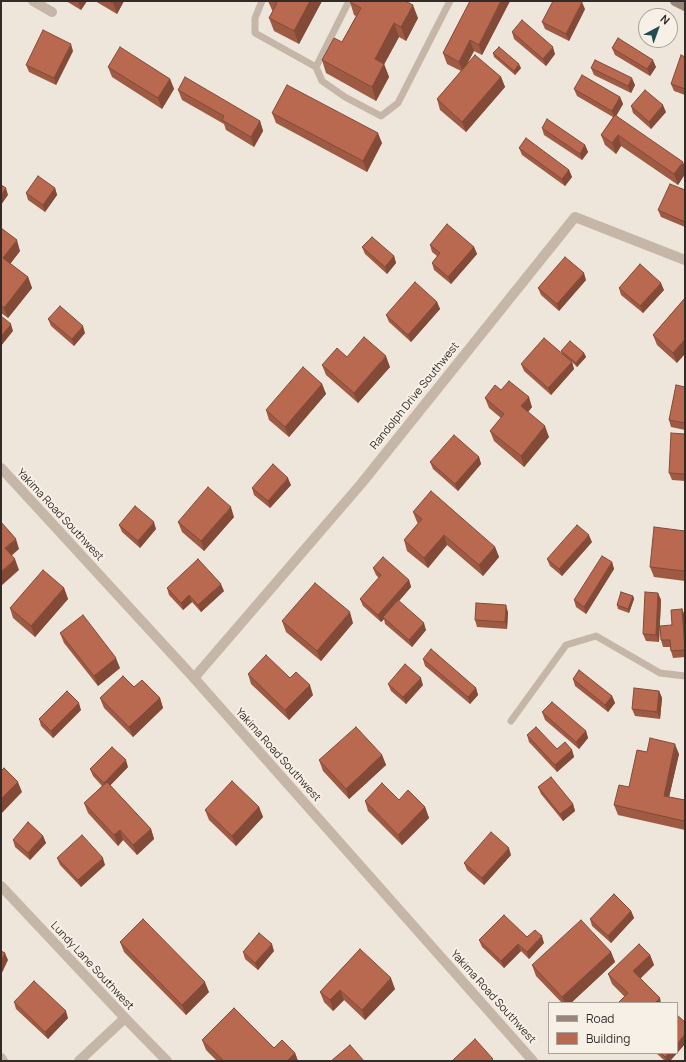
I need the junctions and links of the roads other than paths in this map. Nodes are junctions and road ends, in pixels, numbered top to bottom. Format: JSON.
{"nodes":[{"id":1,"x":34,"y":1,"type":"edge"},
{"id":2,"x":262,"y":1,"type":"edge"},
{"id":3,"x":349,"y":1,"type":"edge"},
{"id":4,"x":450,"y":1,"type":"edge"},
{"id":5,"x":675,"y":1,"type":"edge"},
{"id":6,"x":685,"y":6,"type":"edge"},
{"id":7,"x":52,"y":12,"type":"dead end"},
{"id":8,"x":316,"y":67,"type":"junction"},
{"id":9,"x":685,"y":260,"type":"edge"},
{"id":10,"x":1,"y":468,"type":"edge"},
{"id":11,"x":685,"y":676,"type":"edge"},
{"id":12,"x":194,"y":678,"type":"junction"},
{"id":13,"x":511,"y":721,"type":"dead end"},
{"id":14,"x":1,"y":886,"type":"edge"},
{"id":15,"x":125,"y":1018,"type":"junction"},
{"id":16,"x":1,"y":1058,"type":"edge"},
{"id":17,"x":3,"y":1061,"type":"edge"},
{"id":18,"x":79,"y":1061,"type":"edge"},
{"id":19,"x":167,"y":1061,"type":"edge"},
{"id":20,"x":533,"y":1061,"type":"edge"}],
"edges":[{"from":1,"to":7,"type":"street"},
{"from":2,"to":8,"type":"lane"},
{"from":3,"to":8,"type":"lane"},
{"from":4,"to":8,"type":"lane"},
{"from":5,"to":6,"type":"main road"},
{"from":9,"to":12,"type":"street","name":"Randolph Drive Southwest"},
{"from":10,"to":12,"type":"street","name":"Yakima Road Southwest"},
{"from":11,"to":13,"type":"lane"},
{"from":12,"to":20,"type":"street","name":"Yakima Road Southwest"},
{"from":14,"to":15,"type":"street","name":"Lundy Lane Southwest"},
{"from":15,"to":18,"type":"street"},
{"from":15,"to":19,"type":"street","name":"Lundy Lane Southwest"},
{"from":16,"to":17,"type":"street"}]}
